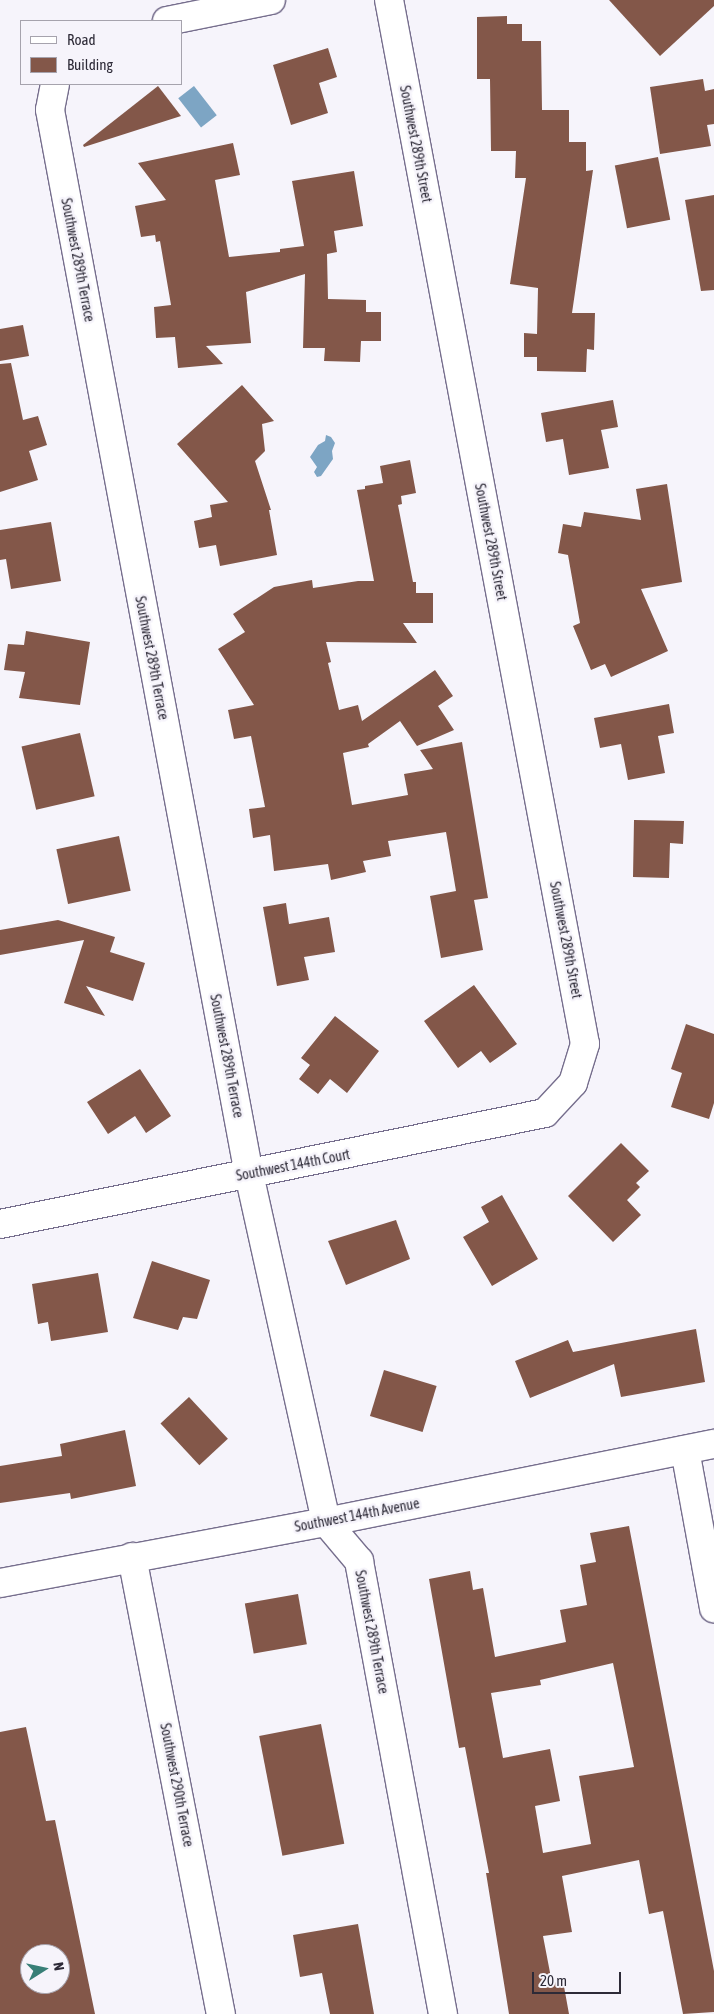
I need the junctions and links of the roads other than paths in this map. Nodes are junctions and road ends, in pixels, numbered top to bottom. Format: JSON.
{"nodes":[{"id":1,"x":271,"y":0,"type":"edge"},
{"id":2,"x":389,"y":0,"type":"edge"},
{"id":3,"x":172,"y":20,"type":"edge"},
{"id":4,"x":55,"y":85,"type":"edge"},
{"id":5,"x":573,"y":1083,"type":"joint"},
{"id":6,"x":249,"y":1174,"type":"junction"},
{"id":7,"x":0,"y":1224,"type":"edge"},
{"id":8,"x":714,"y":1444,"type":"edge"},
{"id":9,"x":685,"y":1450,"type":"junction"},
{"id":10,"x":326,"y":1522,"type":"junction"},
{"id":11,"x":132,"y":1557,"type":"junction"},
{"id":12,"x":0,"y":1582,"type":"edge"},
{"id":13,"x":714,"y":1608,"type":"edge"},
{"id":14,"x":221,"y":2014,"type":"edge"},
{"id":15,"x":443,"y":2014,"type":"edge"}],
"edges":[{"from":1,"to":3,"type":"street"},
{"from":2,"to":5,"type":"street","name":"Southwest 289th Street"},
{"from":4,"to":6,"type":"street","name":"Southwest 289th Terrace"},
{"from":5,"to":6,"type":"street","name":"Southwest 144th Court"},
{"from":6,"to":7,"type":"street","name":"Southwest 144th Court"},
{"from":6,"to":10,"type":"street","name":"Southwest 289th Terrace"},
{"from":8,"to":9,"type":"street","name":"Southwest 144th Avenue"},
{"from":9,"to":10,"type":"street","name":"Southwest 144th Avenue"},
{"from":9,"to":13,"type":"street"},
{"from":10,"to":11,"type":"street","name":"Southwest 144th Avenue"},
{"from":10,"to":15,"type":"street","name":"Southwest 289th Terrace"},
{"from":11,"to":12,"type":"street","name":"Southwest 144th Avenue"},
{"from":11,"to":14,"type":"street","name":"Southwest 290th Terrace"}]}
